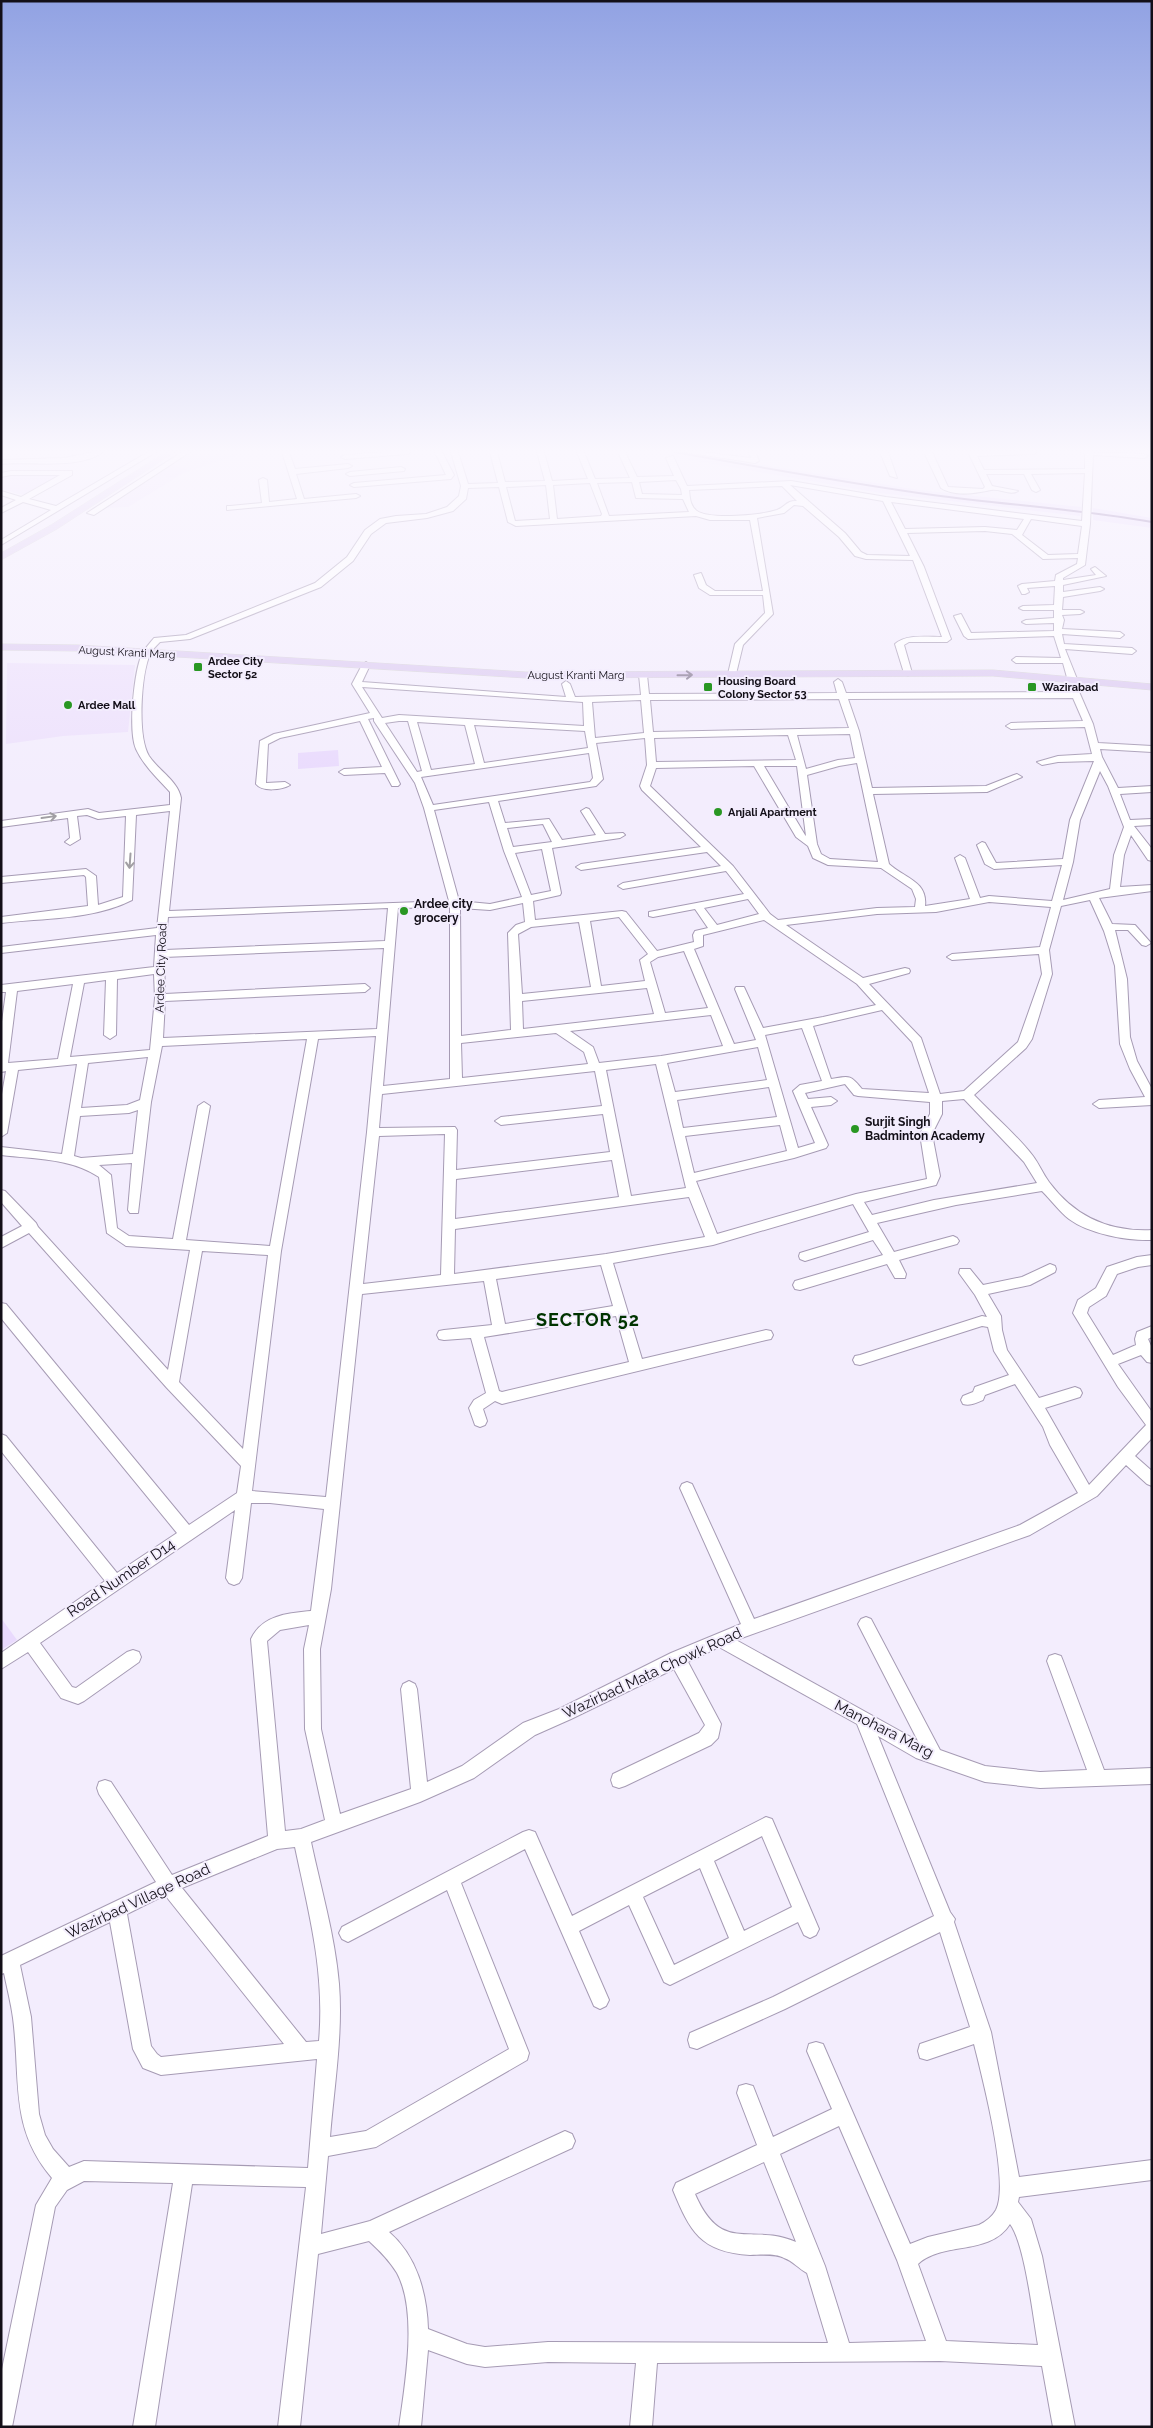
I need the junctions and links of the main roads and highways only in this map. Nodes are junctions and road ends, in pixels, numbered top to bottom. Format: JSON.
{"nodes":[{"id":1,"x":1,"y":647,"type":"edge"},
{"id":2,"x":1,"y":655,"type":"edge"},
{"id":3,"x":145,"y":656,"type":"junction"},
{"id":4,"x":364,"y":669,"type":"junction"},
{"id":5,"x":643,"y":679,"type":"junction"},
{"id":6,"x":1075,"y":687,"type":"junction"},
{"id":7,"x":1152,"y":687,"type":"edge"},
{"id":8,"x":1152,"y":694,"type":"edge"}],
"edges":[{"from":1,"to":3,"type":"main road","name":"August Kranti Marg"},
{"from":2,"to":3,"type":"main road","name":"August Kranti Marg"},
{"from":3,"to":4,"type":"main road","name":"August Kranti Marg"},
{"from":4,"to":5,"type":"main road","name":"August Kranti Marg"},
{"from":4,"to":5,"type":"main road","name":"August Kranti Marg"},
{"from":5,"to":6,"type":"main road","name":"August Kranti Marg"},
{"from":5,"to":6,"type":"main road","name":"August Kranti Marg","one_way":true},
{"from":6,"to":7,"type":"main road","name":"August Kranti Marg"},
{"from":6,"to":8,"type":"main road","name":"August Kranti Marg"}]}
